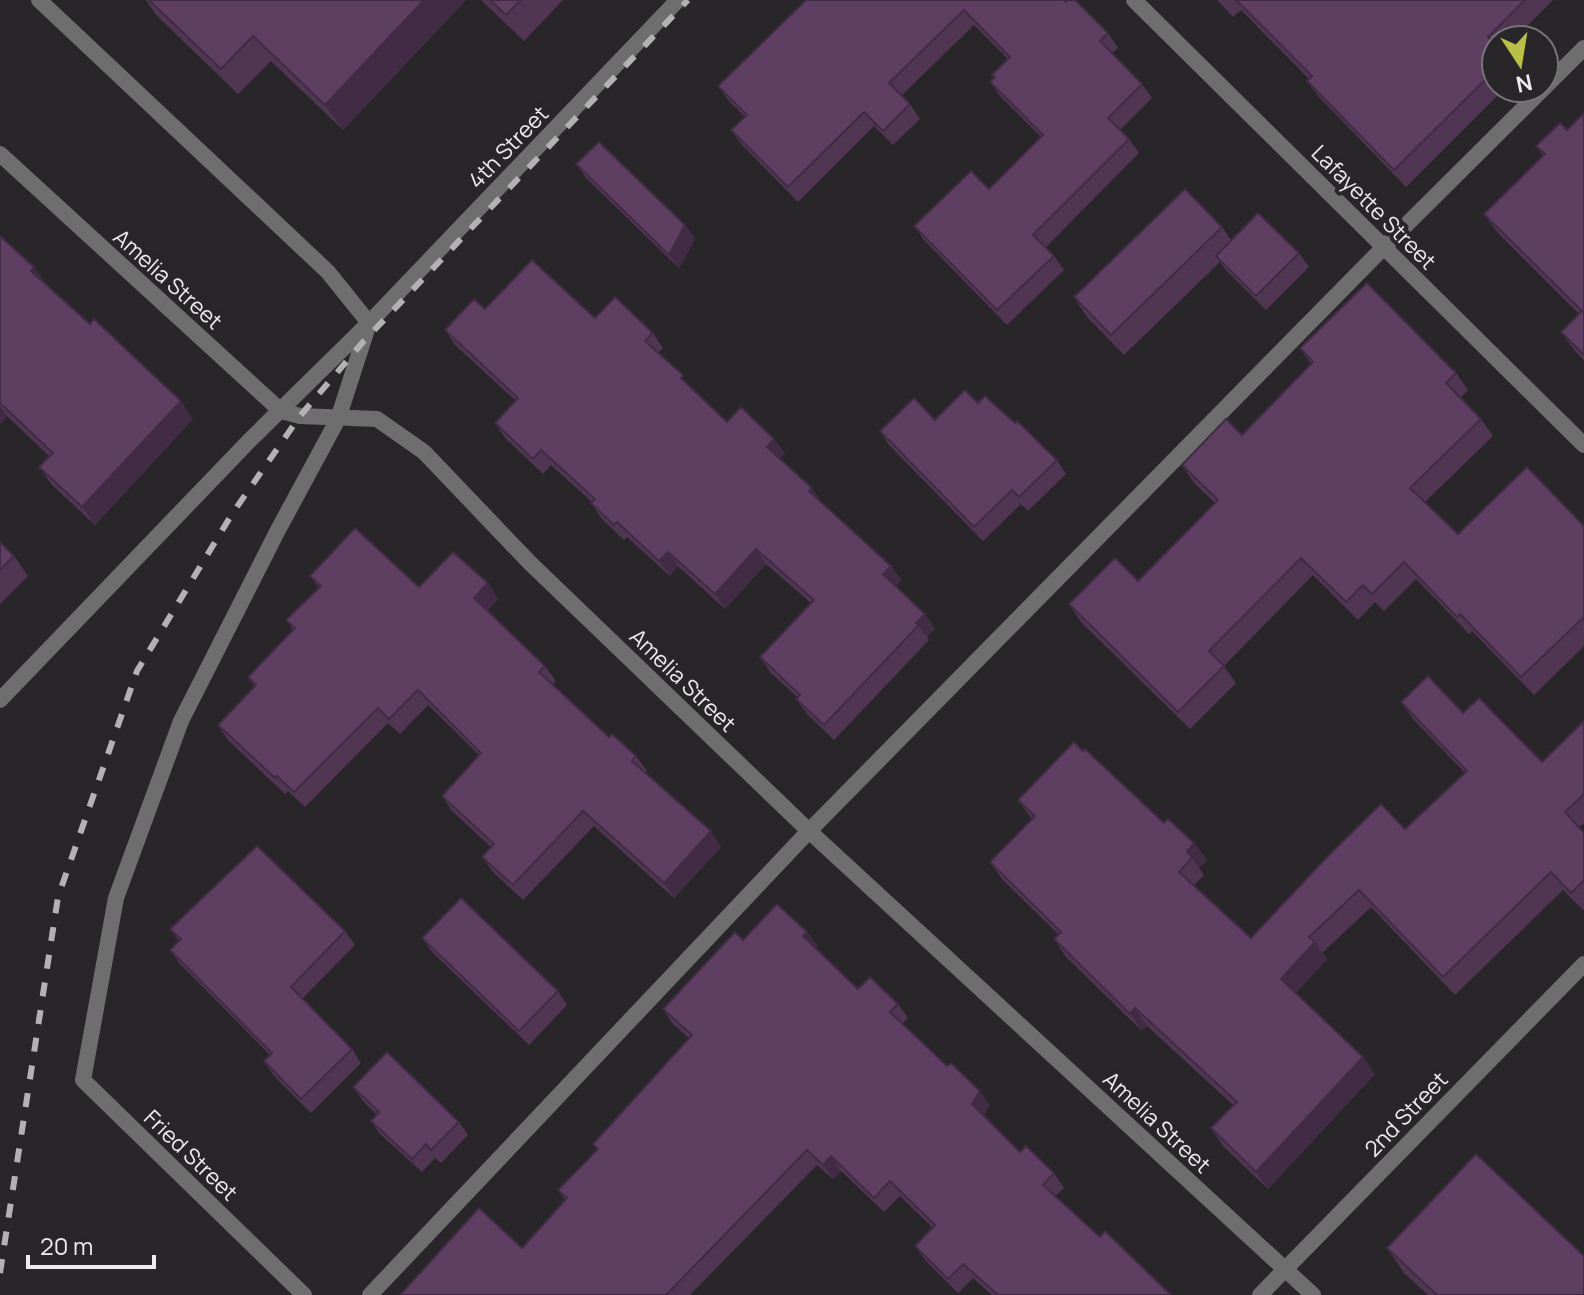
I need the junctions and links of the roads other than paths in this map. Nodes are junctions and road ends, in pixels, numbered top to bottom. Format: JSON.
{"nodes":[{"id":1,"x":39,"y":0,"type":"edge"},
{"id":2,"x":678,"y":0,"type":"edge"},
{"id":3,"x":1134,"y":0,"type":"edge"},
{"id":4,"x":1584,"y":48,"type":"edge"},
{"id":5,"x":0,"y":154,"type":"edge"},
{"id":6,"x":1383,"y":248,"type":"junction"},
{"id":7,"x":369,"y":323,"type":"junction"},
{"id":8,"x":281,"y":411,"type":"junction"},
{"id":9,"x":338,"y":419,"type":"junction"},
{"id":10,"x":1584,"y":445,"type":"edge"},
{"id":11,"x":0,"y":700,"type":"edge"},
{"id":12,"x":809,"y":831,"type":"junction"},
{"id":13,"x":1584,"y":964,"type":"edge"},
{"id":14,"x":1284,"y":1269,"type":"junction"},
{"id":15,"x":304,"y":1295,"type":"edge"},
{"id":16,"x":370,"y":1295,"type":"edge"},
{"id":17,"x":1260,"y":1295,"type":"edge"},
{"id":18,"x":1313,"y":1295,"type":"edge"}],
"edges":[{"from":1,"to":7,"type":"street"},
{"from":2,"to":7,"type":"street","name":"4th Street"},
{"from":3,"to":6,"type":"street","name":"Lafayette Street"},
{"from":4,"to":6,"type":"street"},
{"from":5,"to":8,"type":"street","name":"Amelia Street"},
{"from":6,"to":10,"type":"street","name":"Lafayette Street"},
{"from":6,"to":12,"type":"street"},
{"from":7,"to":8,"type":"street","name":"4th Street"},
{"from":7,"to":9,"type":"street"},
{"from":8,"to":9,"type":"street","name":"Amelia Street"},
{"from":8,"to":11,"type":"street","name":"4th Street"},
{"from":9,"to":12,"type":"street","name":"Amelia Street"},
{"from":9,"to":15,"type":"street","name":"Fried Street"},
{"from":12,"to":14,"type":"street","name":"Amelia Street"},
{"from":12,"to":16,"type":"street"},
{"from":13,"to":14,"type":"street","name":"2nd Street"},
{"from":14,"to":17,"type":"street","name":"2nd Street"},
{"from":14,"to":18,"type":"street","name":"Amelia Street"}]}
